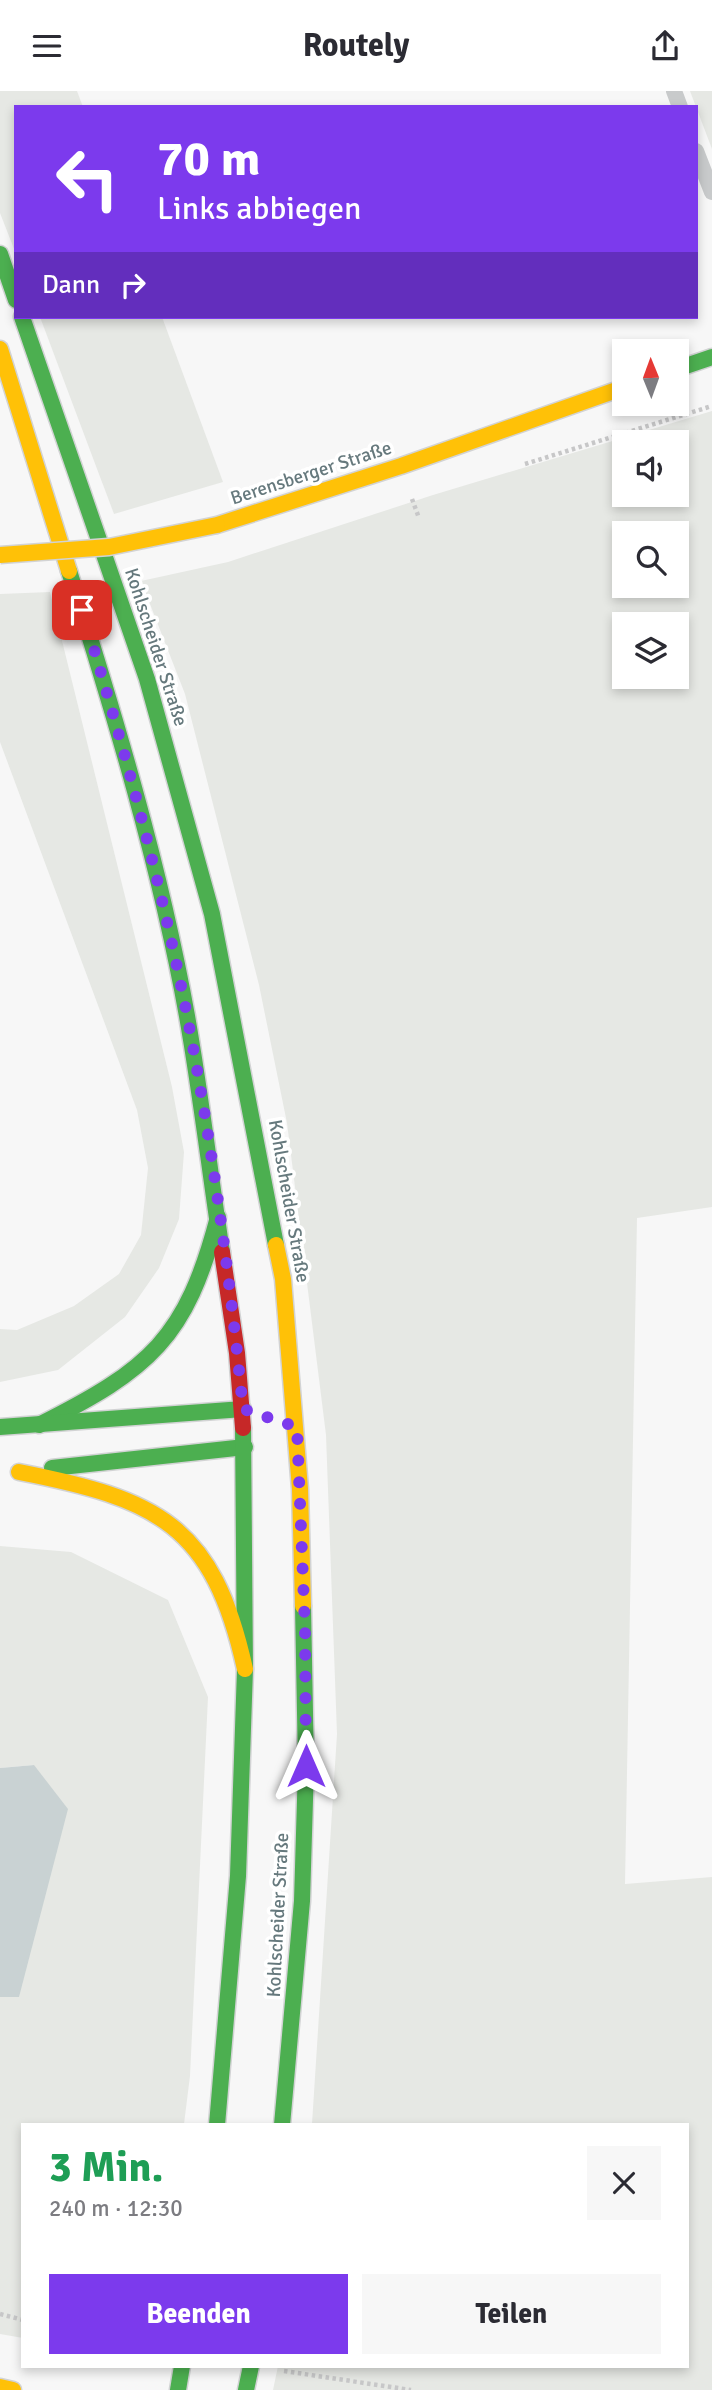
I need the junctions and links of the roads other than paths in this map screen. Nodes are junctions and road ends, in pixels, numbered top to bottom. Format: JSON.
{"nodes":[{"id":1,"x":698,"y":156,"type":"edge"},
{"id":2,"x":712,"y":192,"type":"edge"},
{"id":3,"x":0,"y":254,"type":"edge"},
{"id":4,"x":14,"y":294,"type":"edge"},
{"id":5,"x":23,"y":319,"type":"edge"},
{"id":6,"x":0,"y":349,"type":"edge"},
{"id":7,"x":712,"y":357,"type":"edge"},
{"id":8,"x":690,"y":365,"type":"edge"},
{"id":9,"x":612,"y":392,"type":"edge"},
{"id":10,"x":0,"y":555,"type":"edge"},
{"id":11,"x":218,"y":1217,"type":"junction"},
{"id":12,"x":248,"y":1411,"type":"junction"},
{"id":13,"x":38,"y":1425,"type":"junction"},
{"id":14,"x":0,"y":1427,"type":"edge"},
{"id":15,"x":297,"y":1427,"type":"junction"},
{"id":16,"x":245,"y":1447,"type":"junction"},
{"id":17,"x":19,"y":1472,"type":"junction"},
{"id":18,"x":0,"y":1473,"type":"edge"},
{"id":19,"x":245,"y":1669,"type":"junction"},
{"id":20,"x":217,"y":2123,"type":"edge"},
{"id":21,"x":282,"y":2123,"type":"edge"},
{"id":22,"x":182,"y":2368,"type":"edge"},
{"id":23,"x":251,"y":2368,"type":"edge"},
{"id":24,"x":0,"y":2387,"type":"edge"},
{"id":25,"x":13,"y":2390,"type":"edge"},
{"id":26,"x":178,"y":2390,"type":"edge"},
{"id":27,"x":246,"y":2390,"type":"edge"}],
"edges":[{"from":1,"to":2,"type":"lane"},
{"from":3,"to":4,"type":"main road"},
{"from":5,"to":15,"type":"main road","name":"Kohlscheider Straße"},
{"from":6,"to":11,"type":"main road"},
{"from":7,"to":8,"type":"main road"},
{"from":9,"to":10,"type":"main road","name":"Berensberger Straße","bridge":true},
{"from":11,"to":12,"type":"main road"},
{"from":11,"to":13,"type":"main road"},
{"from":12,"to":13,"type":"main road"},
{"from":12,"to":16,"type":"main road"},
{"from":13,"to":14,"type":"main road"},
{"from":15,"to":16,"type":"main road"},
{"from":15,"to":21,"type":"main road","name":"Kohlscheider Straße"},
{"from":16,"to":17,"type":"main road"},
{"from":16,"to":19,"type":"main road"},
{"from":17,"to":18,"type":"main road"},
{"from":17,"to":19,"type":"main road"},
{"from":19,"to":20,"type":"main road"},
{"from":22,"to":26,"type":"main road"},
{"from":23,"to":27,"type":"main road"},
{"from":24,"to":25,"type":"main road"}]}
